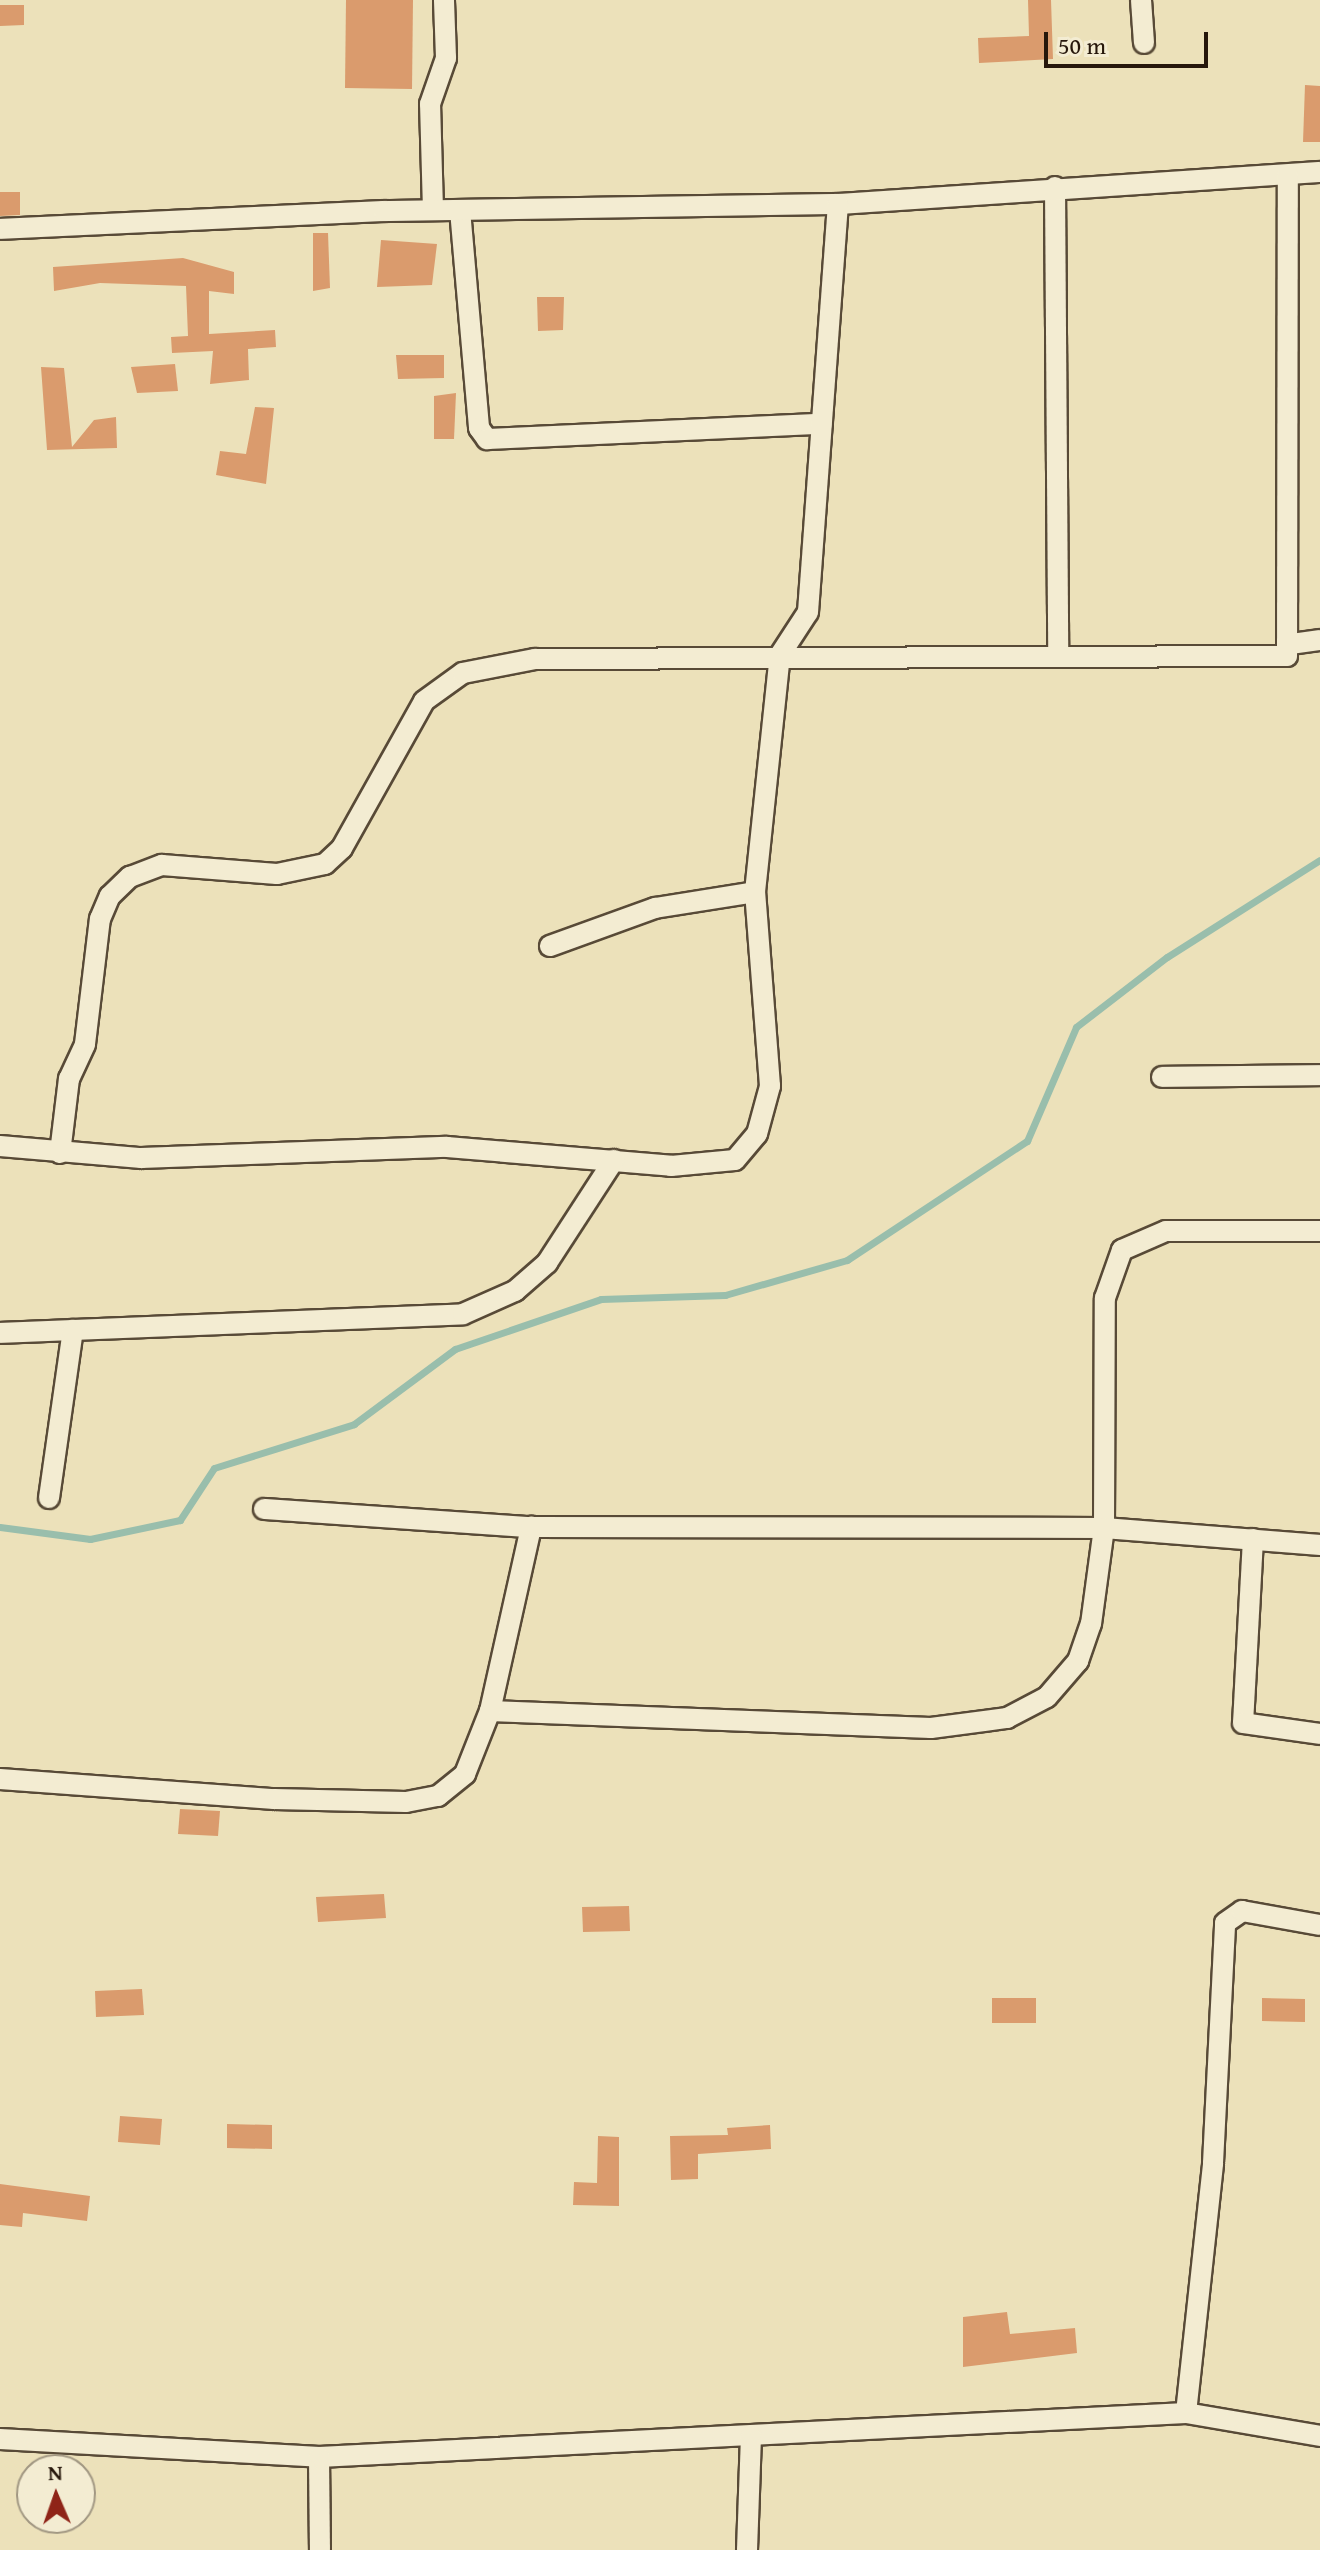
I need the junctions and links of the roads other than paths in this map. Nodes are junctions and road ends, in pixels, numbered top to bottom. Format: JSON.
{"nodes":[{"id":1,"x":444,"y":0,"type":"edge"},
{"id":2,"x":1141,"y":0,"type":"edge"},
{"id":3,"x":1144,"y":43,"type":"dead end"},
{"id":4,"x":1320,"y":172,"type":"edge"},
{"id":5,"x":1288,"y":175,"type":"junction"},
{"id":6,"x":1055,"y":187,"type":"junction"},
{"id":7,"x":838,"y":204,"type":"junction"},
{"id":8,"x":433,"y":210,"type":"junction"},
{"id":9,"x":460,"y":210,"type":"junction"},
{"id":10,"x":0,"y":229,"type":"edge"},
{"id":11,"x":822,"y":424,"type":"junction"},
{"id":12,"x":1320,"y":640,"type":"edge"},
{"id":13,"x":1291,"y":644,"type":"junction"},
{"id":14,"x":1058,"y":652,"type":"junction"},
{"id":15,"x":780,"y":655,"type":"junction"},
{"id":16,"x":755,"y":892,"type":"junction"},
{"id":17,"x":550,"y":946,"type":"dead end"},
{"id":18,"x":1320,"y":1075,"type":"edge"},
{"id":19,"x":1162,"y":1077,"type":"dead end"},
{"id":20,"x":0,"y":1146,"type":"edge"},
{"id":21,"x":60,"y":1153,"type":"junction"},
{"id":22,"x":614,"y":1160,"type":"junction"},
{"id":23,"x":1320,"y":1231,"type":"edge"},
{"id":24,"x":73,"y":1330,"type":"junction"},
{"id":25,"x":0,"y":1333,"type":"edge"},
{"id":26,"x":49,"y":1498,"type":"dead end"},
{"id":27,"x":264,"y":1509,"type":"dead end"},
{"id":28,"x":531,"y":1527,"type":"junction"},
{"id":29,"x":1104,"y":1528,"type":"junction"},
{"id":30,"x":1253,"y":1539,"type":"junction"},
{"id":31,"x":1320,"y":1545,"type":"edge"},
{"id":32,"x":490,"y":1711,"type":"junction"},
{"id":33,"x":1320,"y":1734,"type":"edge"},
{"id":34,"x":0,"y":1779,"type":"edge"},
{"id":35,"x":1320,"y":1925,"type":"edge"},
{"id":36,"x":1186,"y":2413,"type":"junction"},
{"id":37,"x":751,"y":2436,"type":"junction"},
{"id":38,"x":1320,"y":2436,"type":"edge"},
{"id":39,"x":0,"y":2439,"type":"edge"},
{"id":40,"x":319,"y":2457,"type":"junction"},
{"id":41,"x":320,"y":2550,"type":"edge"},
{"id":42,"x":747,"y":2550,"type":"edge"}],
"edges":[{"from":1,"to":8,"type":"street"},
{"from":2,"to":3,"type":"street"},
{"from":4,"to":5,"type":"street"},
{"from":5,"to":6,"type":"street"},
{"from":5,"to":13,"type":"street"},
{"from":6,"to":7,"type":"street"},
{"from":6,"to":14,"type":"street"},
{"from":7,"to":9,"type":"street"},
{"from":7,"to":11,"type":"street"},
{"from":8,"to":9,"type":"street"},
{"from":8,"to":10,"type":"street"},
{"from":9,"to":11,"type":"street"},
{"from":11,"to":15,"type":"street"},
{"from":12,"to":13,"type":"street"},
{"from":13,"to":14,"type":"street"},
{"from":14,"to":15,"type":"street"},
{"from":15,"to":16,"type":"street"},
{"from":15,"to":21,"type":"street"},
{"from":16,"to":17,"type":"street"},
{"from":16,"to":22,"type":"street"},
{"from":18,"to":19,"type":"street"},
{"from":20,"to":21,"type":"street"},
{"from":21,"to":22,"type":"street"},
{"from":22,"to":24,"type":"street"},
{"from":23,"to":29,"type":"street"},
{"from":24,"to":25,"type":"street"},
{"from":24,"to":26,"type":"street"},
{"from":27,"to":28,"type":"street"},
{"from":28,"to":29,"type":"street"},
{"from":28,"to":32,"type":"street"},
{"from":29,"to":30,"type":"street"},
{"from":29,"to":32,"type":"street"},
{"from":30,"to":31,"type":"street"},
{"from":30,"to":33,"type":"street"},
{"from":32,"to":34,"type":"street"},
{"from":35,"to":36,"type":"street"},
{"from":36,"to":37,"type":"street"},
{"from":36,"to":38,"type":"street"},
{"from":37,"to":40,"type":"street"},
{"from":37,"to":42,"type":"street"},
{"from":39,"to":40,"type":"street"},
{"from":40,"to":41,"type":"street"}]}
